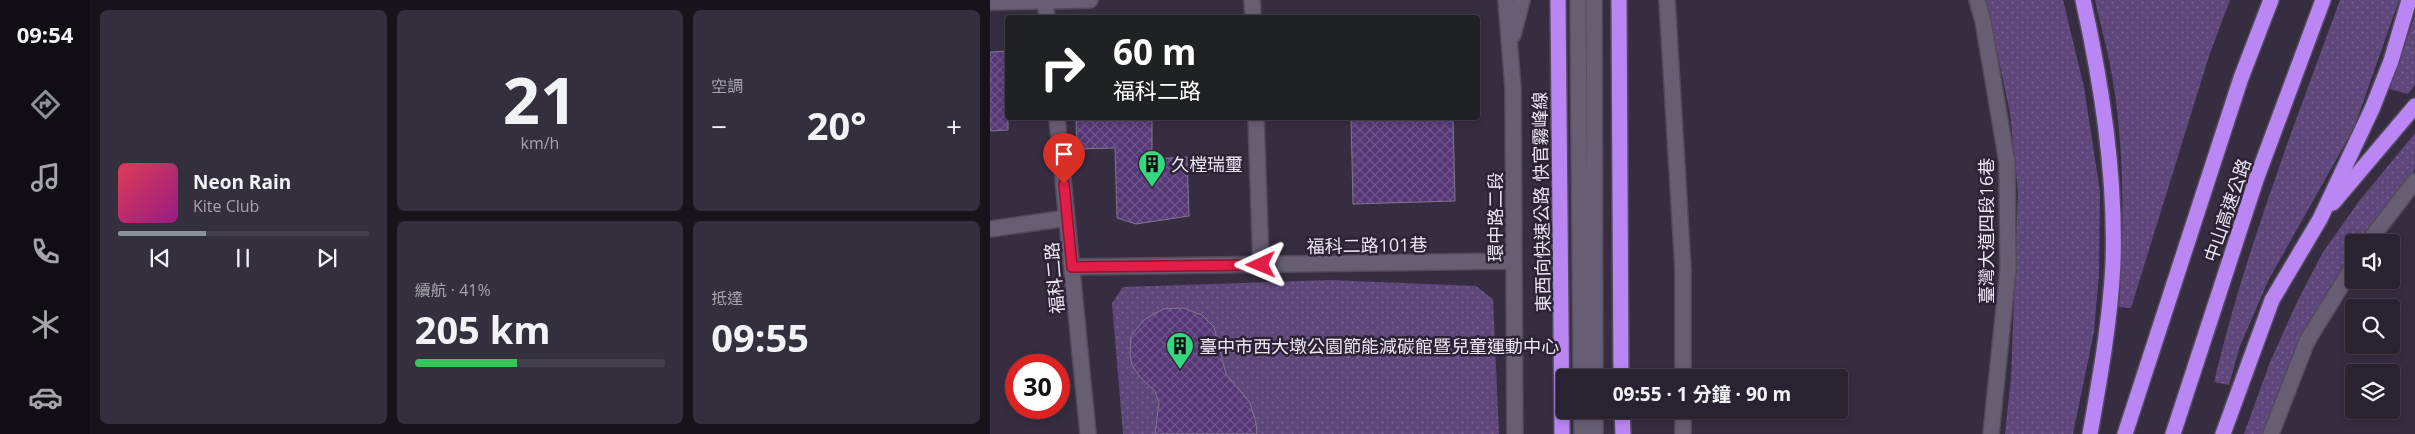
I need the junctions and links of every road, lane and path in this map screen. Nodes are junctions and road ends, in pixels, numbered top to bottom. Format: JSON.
{"nodes":[{"id":1,"x":1045,"y":0,"type":"edge"},
{"id":2,"x":1090,"y":0,"type":"edge"},
{"id":3,"x":1252,"y":0,"type":"edge"},
{"id":4,"x":1506,"y":0,"type":"edge"},
{"id":5,"x":1522,"y":0,"type":"edge"},
{"id":6,"x":1558,"y":0,"type":"edge"},
{"id":7,"x":1578,"y":0,"type":"edge"},
{"id":8,"x":1594,"y":0,"type":"edge"},
{"id":9,"x":1619,"y":0,"type":"edge"},
{"id":10,"x":1667,"y":0,"type":"edge"},
{"id":11,"x":1977,"y":0,"type":"edge"},
{"id":12,"x":2075,"y":0,"type":"edge"},
{"id":13,"x":2083,"y":0,"type":"edge"},
{"id":14,"x":2271,"y":0,"type":"edge"},
{"id":15,"x":2323,"y":0,"type":"edge"},
{"id":16,"x":2409,"y":0,"type":"edge"},
{"id":17,"x":990,"y":2,"type":"edge"},
{"id":18,"x":1047,"y":15,"type":"edge"},
{"id":19,"x":1253,"y":15,"type":"edge"},
{"id":20,"x":1511,"y":43,"type":"junction"},
{"id":21,"x":2094,"y":48,"type":"junction"},
{"id":22,"x":2415,"y":106,"type":"edge"},
{"id":23,"x":1057,"y":120,"type":"edge"},
{"id":24,"x":1256,"y":120,"type":"edge"},
{"id":25,"x":2415,"y":181,"type":"edge"},
{"id":26,"x":1067,"y":218,"type":"junction"},
{"id":27,"x":2320,"y":219,"type":"junction"},
{"id":28,"x":990,"y":229,"type":"edge"},
{"id":29,"x":2374,"y":234,"type":"edge"},
{"id":30,"x":1513,"y":261,"type":"junction"},
{"id":31,"x":1261,"y":265,"type":"junction"},
{"id":32,"x":1072,"y":267,"type":"junction"},
{"id":33,"x":2345,"y":279,"type":"edge"},
{"id":34,"x":1581,"y":369,"type":"edge"},
{"id":35,"x":1595,"y":369,"type":"edge"},
{"id":36,"x":1621,"y":369,"type":"edge"},
{"id":37,"x":1683,"y":369,"type":"edge"},
{"id":38,"x":1582,"y":419,"type":"edge"},
{"id":39,"x":1595,"y":419,"type":"edge"},
{"id":40,"x":1622,"y":419,"type":"edge"},
{"id":41,"x":1683,"y":419,"type":"edge"},
{"id":42,"x":1088,"y":434,"type":"edge"},
{"id":43,"x":1515,"y":434,"type":"edge"},
{"id":44,"x":1562,"y":434,"type":"edge"},
{"id":45,"x":1582,"y":434,"type":"edge"},
{"id":46,"x":1595,"y":434,"type":"edge"},
{"id":47,"x":1623,"y":434,"type":"edge"},
{"id":48,"x":1683,"y":434,"type":"edge"},
{"id":49,"x":1991,"y":434,"type":"edge"},
{"id":50,"x":2090,"y":434,"type":"edge"},
{"id":51,"x":2125,"y":434,"type":"edge"},
{"id":52,"x":2173,"y":434,"type":"edge"},
{"id":53,"x":2223,"y":434,"type":"edge"},
{"id":54,"x":2271,"y":434,"type":"edge"}],
"edges":[{"from":1,"to":2,"type":"street"},
{"from":1,"to":17,"type":"street"},
{"from":1,"to":18,"type":"street"},
{"from":3,"to":19,"type":"street"},
{"from":4,"to":20,"type":"street","name":"環中路二段"},
{"from":5,"to":20,"type":"street"},
{"from":6,"to":44,"type":"highway","name":"東西向快速公路 快官霧峰線"},
{"from":7,"to":34,"type":"street"},
{"from":8,"to":35,"type":"street"},
{"from":9,"to":36,"type":"highway"},
{"from":10,"to":37,"type":"street"},
{"from":11,"to":49,"type":"street","name":"臺灣大道四段16巷"},
{"from":12,"to":21,"type":"highway"},
{"from":13,"to":21,"type":"highway"},
{"from":14,"to":51,"type":"highway","name":"中山高速公路"},
{"from":15,"to":52,"type":"highway","name":"中山高速公路"},
{"from":16,"to":27,"type":"highway"},
{"from":20,"to":30,"type":"street","name":"環中路二段"},
{"from":21,"to":50,"type":"highway"},
{"from":22,"to":27,"type":"highway"},
{"from":23,"to":26,"type":"street","name":"福科二路"},
{"from":24,"to":31,"type":"street"},
{"from":25,"to":29,"type":"street"},
{"from":26,"to":28,"type":"street"},
{"from":26,"to":32,"type":"street","name":"福科二路"},
{"from":27,"to":53,"type":"highway"},
{"from":30,"to":31,"type":"street","name":"福科二路101巷"},
{"from":30,"to":43,"type":"street","name":"環中路二段"},
{"from":31,"to":32,"type":"street","name":"福科二路101巷"},
{"from":32,"to":42,"type":"street","name":"福科二路"},
{"from":33,"to":54,"type":"street"},
{"from":38,"to":45,"type":"street"},
{"from":39,"to":46,"type":"street"},
{"from":40,"to":47,"type":"highway"},
{"from":41,"to":48,"type":"street"}]}
